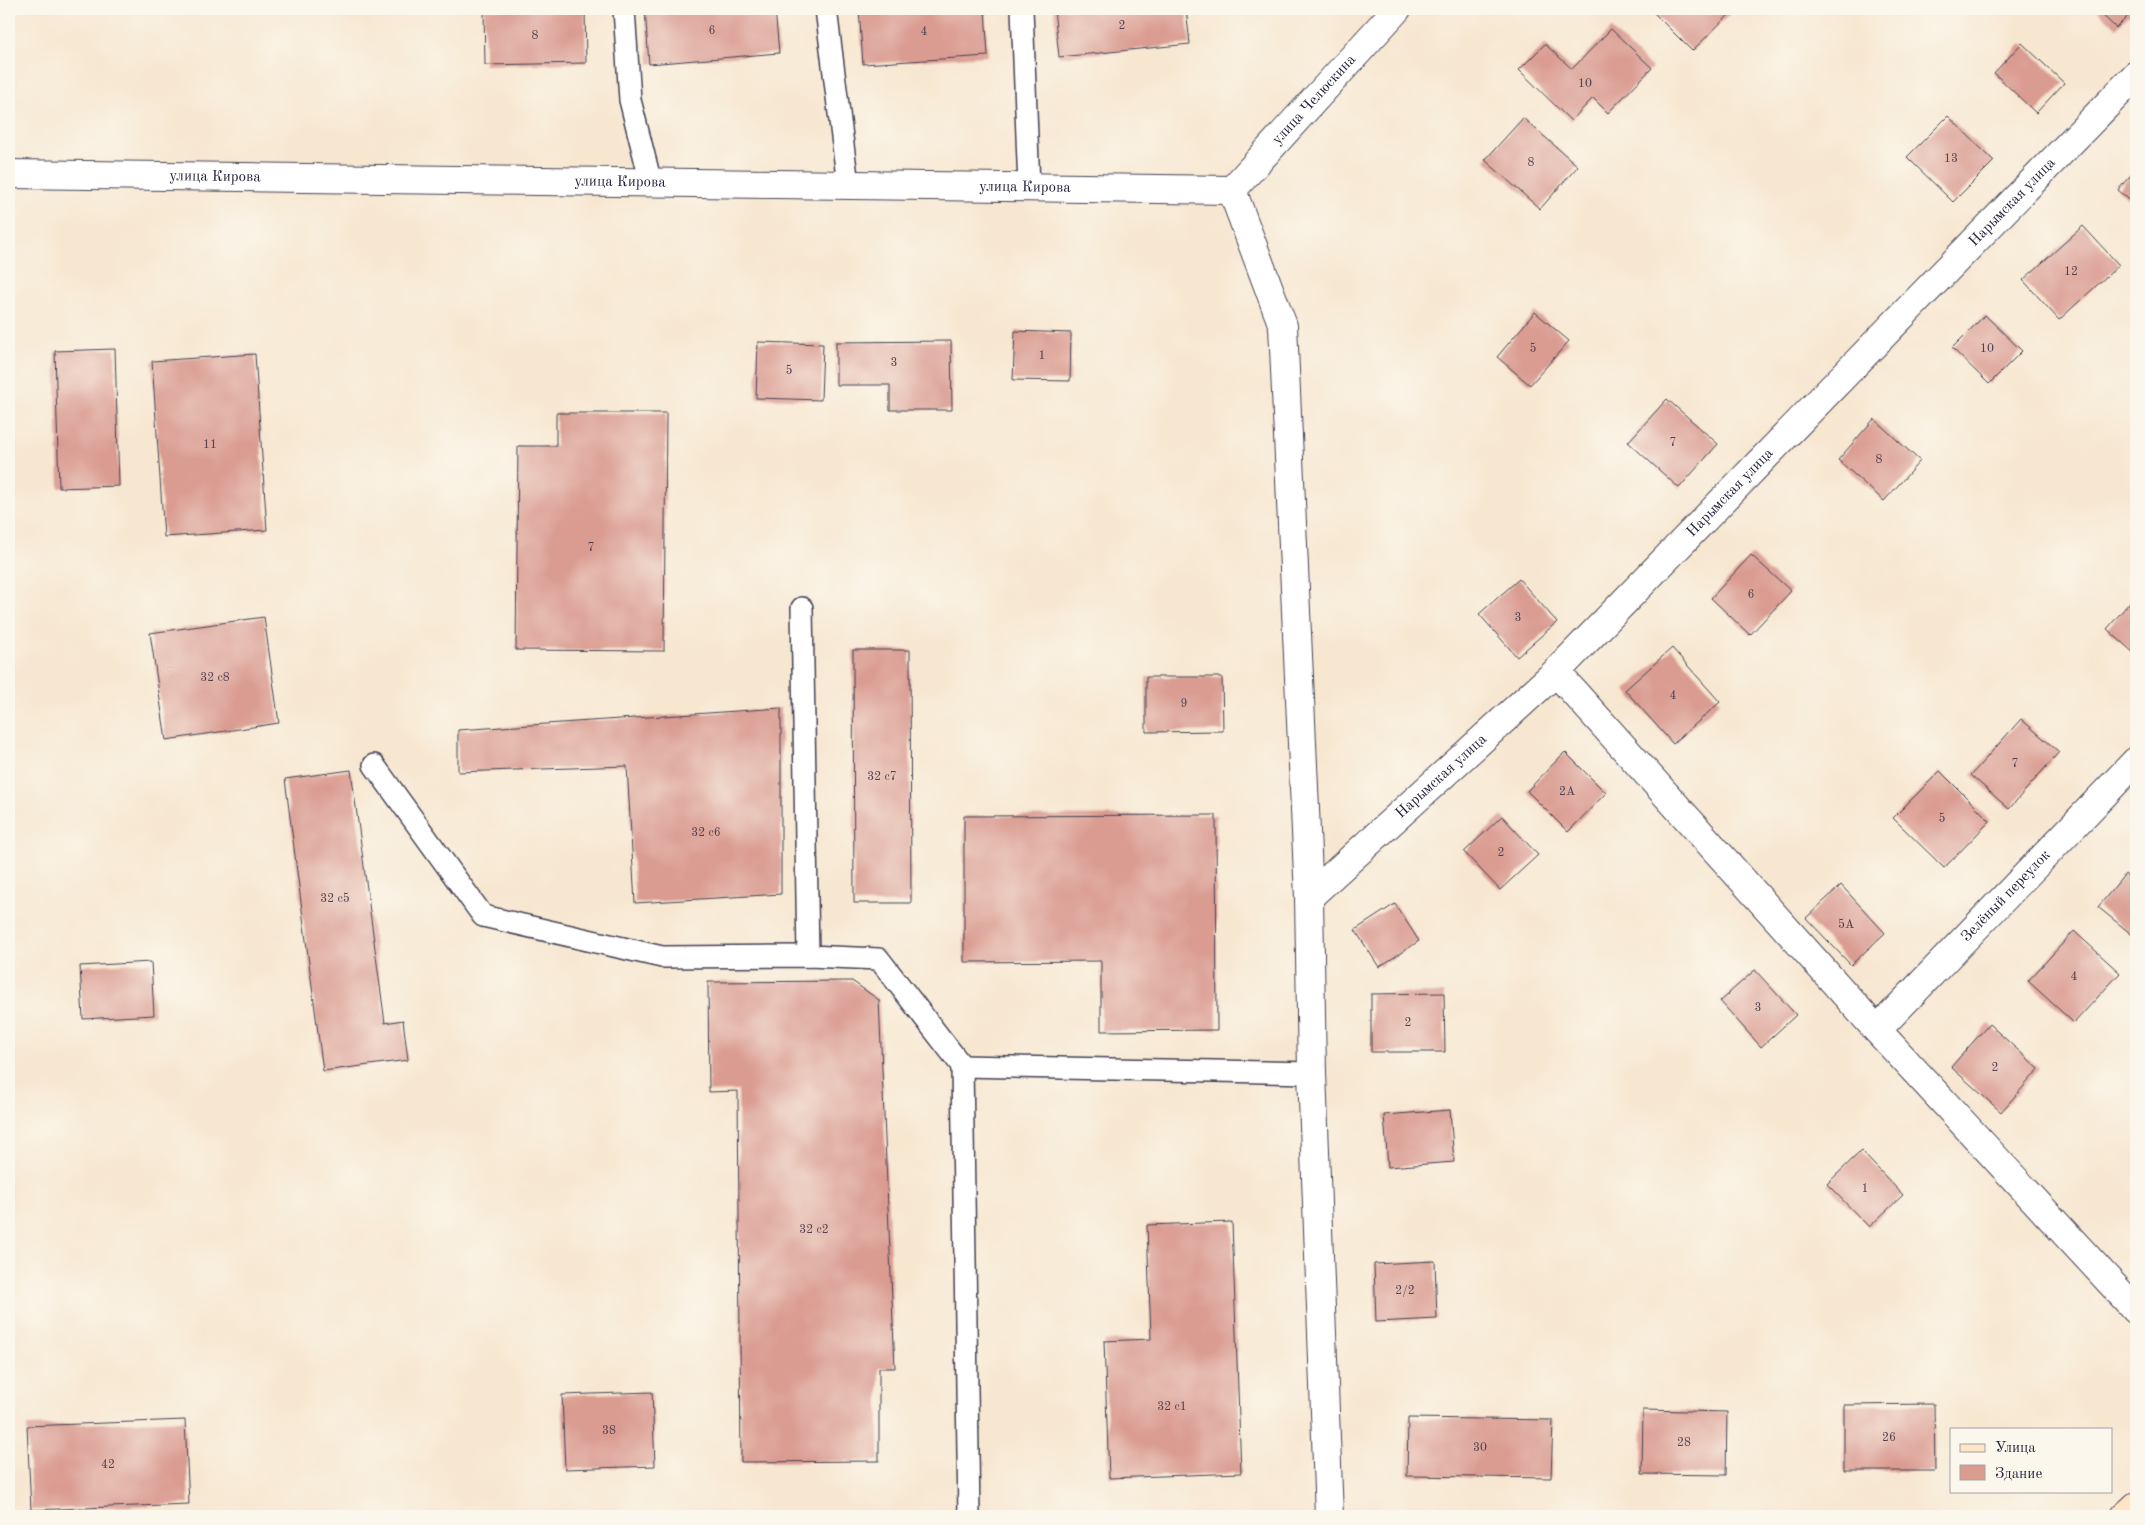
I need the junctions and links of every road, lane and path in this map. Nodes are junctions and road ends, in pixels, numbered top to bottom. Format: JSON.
{"nodes":[{"id":1,"x":624,"y":9,"type":"edge"},
{"id":2,"x":826,"y":9,"type":"edge"},
{"id":3,"x":1022,"y":9,"type":"edge"},
{"id":4,"x":1396,"y":9,"type":"edge"},
{"id":5,"x":2136,"y":75,"type":"edge"},
{"id":6,"x":9,"y":174,"type":"edge"},
{"id":7,"x":651,"y":183,"type":"junction"},
{"id":8,"x":848,"y":185,"type":"junction"},
{"id":9,"x":1029,"y":187,"type":"junction"},
{"id":10,"x":1232,"y":190,"type":"junction"},
{"id":11,"x":802,"y":608,"type":"dead end"},
{"id":12,"x":1556,"y":672,"type":"junction"},
{"id":13,"x":2136,"y":761,"type":"edge"},
{"id":14,"x":374,"y":765,"type":"dead end"},
{"id":15,"x":1309,"y":897,"type":"junction"},
{"id":16,"x":808,"y":956,"type":"junction"},
{"id":17,"x":1877,"y":1030,"type":"junction"},
{"id":18,"x":962,"y":1066,"type":"junction"},
{"id":19,"x":1312,"y":1073,"type":"junction"},
{"id":20,"x":2136,"y":1310,"type":"edge"},
{"id":21,"x":2136,"y":1506,"type":"edge"},
{"id":22,"x":969,"y":1516,"type":"edge"},
{"id":23,"x":1329,"y":1516,"type":"edge"},
{"id":24,"x":2125,"y":1516,"type":"edge"}],
"edges":[{"from":1,"to":7,"type":"lane"},
{"from":2,"to":8,"type":"lane"},
{"from":3,"to":9,"type":"lane"},
{"from":4,"to":10,"type":"street","name":"улица Челюскина"},
{"from":5,"to":12,"type":"street","name":"Нарымская улица"},
{"from":6,"to":7,"type":"street","name":"улица Кирова"},
{"from":7,"to":8,"type":"street","name":"улица Кирова"},
{"from":8,"to":9,"type":"street","name":"улица Кирова"},
{"from":9,"to":10,"type":"street","name":"улица Кирова"},
{"from":10,"to":15,"type":"street"},
{"from":11,"to":16,"type":"lane"},
{"from":12,"to":15,"type":"street","name":"Нарымская улица"},
{"from":12,"to":17,"type":"street"},
{"from":13,"to":17,"type":"street","name":"Зелёный переулок"},
{"from":14,"to":16,"type":"lane"},
{"from":15,"to":19,"type":"street"},
{"from":16,"to":18,"type":"lane"},
{"from":17,"to":20,"type":"street"},
{"from":18,"to":19,"type":"lane"},
{"from":18,"to":22,"type":"lane"},
{"from":19,"to":23,"type":"street"},
{"from":21,"to":24,"type":"main road"}]}
